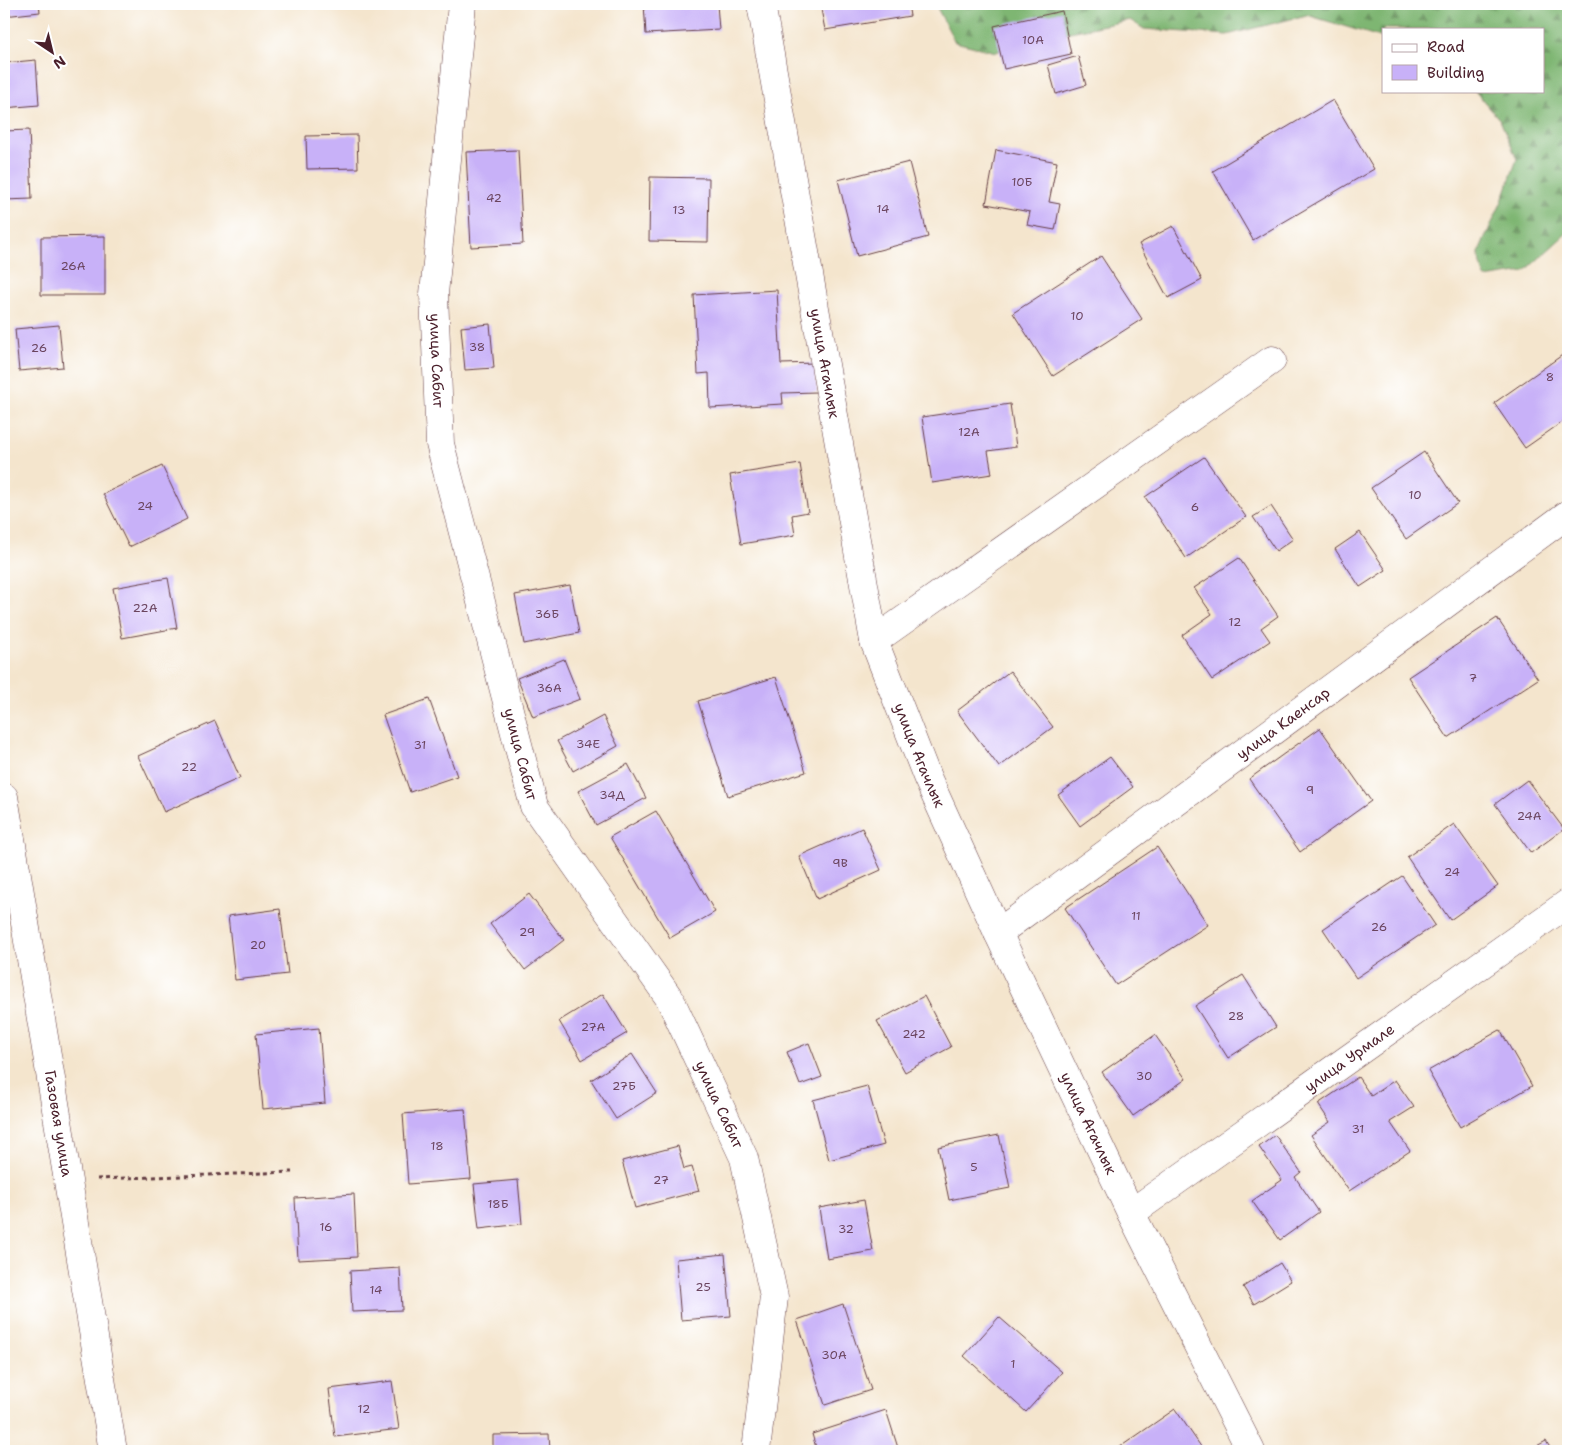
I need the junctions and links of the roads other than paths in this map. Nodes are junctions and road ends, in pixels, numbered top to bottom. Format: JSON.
{"nodes":[{"id":1,"x":462,"y":4,"type":"edge"},
{"id":2,"x":761,"y":4,"type":"edge"},
{"id":3,"x":1272,"y":360,"type":"dead end"},
{"id":4,"x":1568,"y":514,"type":"edge"},
{"id":5,"x":874,"y":642,"type":"junction"},
{"id":6,"x":4,"y":798,"type":"edge"},
{"id":7,"x":1568,"y":903,"type":"edge"},
{"id":8,"x":998,"y":933,"type":"junction"},
{"id":9,"x":1131,"y":1213,"type":"junction"},
{"id":10,"x":113,"y":1451,"type":"edge"},
{"id":11,"x":756,"y":1451,"type":"edge"},
{"id":12,"x":1251,"y":1451,"type":"edge"}],
"edges":[{"from":1,"to":11,"type":"street","name":"улица Сабит"},
{"from":2,"to":5,"type":"street","name":"улица Агачлык"},
{"from":3,"to":5,"type":"street"},
{"from":4,"to":8,"type":"street","name":"улица Каенсар"},
{"from":5,"to":8,"type":"street","name":"улица Агачлык"},
{"from":6,"to":10,"type":"street","name":"Газовая улица"},
{"from":7,"to":9,"type":"street","name":"улица Урмале"},
{"from":8,"to":9,"type":"street","name":"улица Агачлык"},
{"from":9,"to":12,"type":"street","name":"улица Агачлык"}]}
